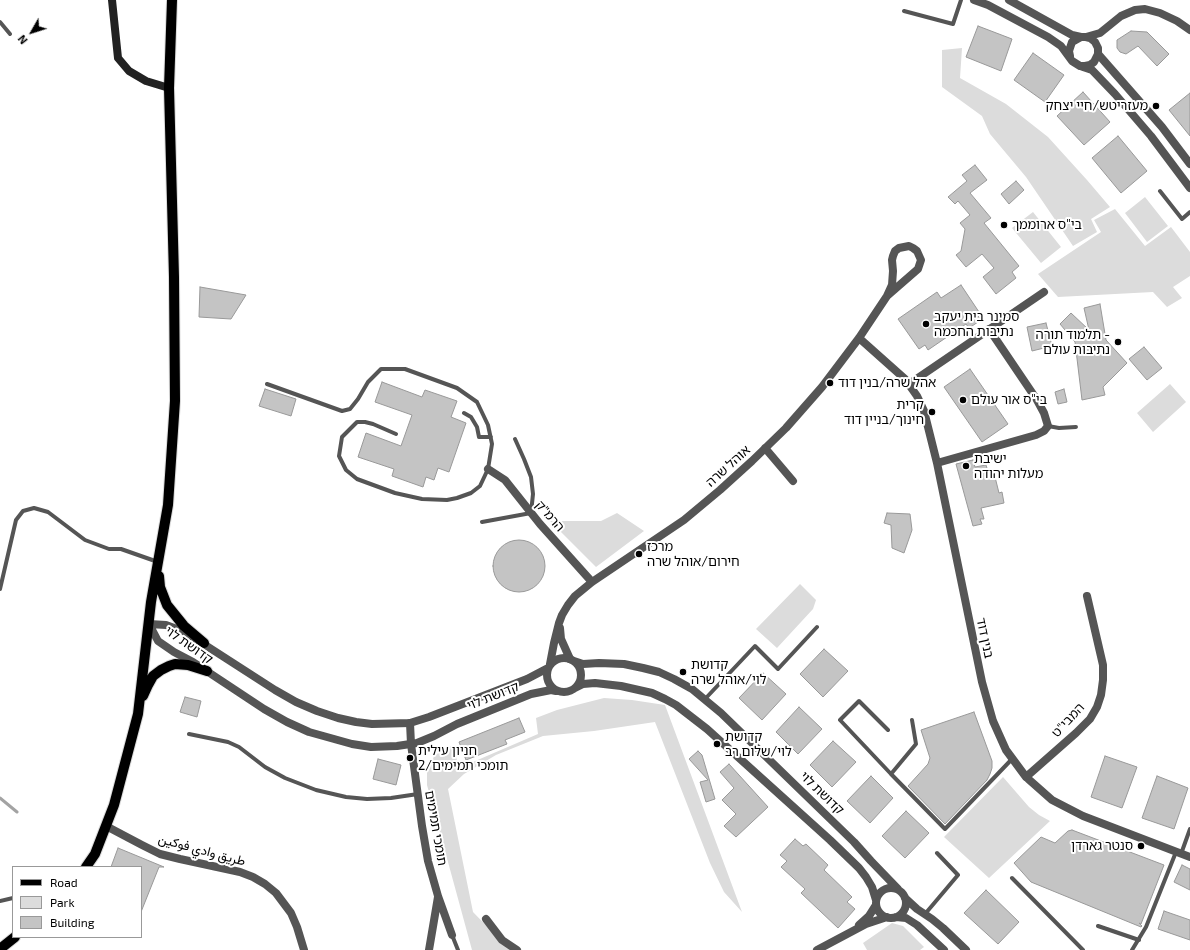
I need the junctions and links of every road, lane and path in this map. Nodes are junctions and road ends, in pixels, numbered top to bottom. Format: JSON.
{"nodes":[{"id":1,"x":112,"y":0,"type":"edge"},
{"id":2,"x":172,"y":0,"type":"edge"},
{"id":3,"x":961,"y":0,"type":"edge"},
{"id":4,"x":974,"y":0,"type":"edge"},
{"id":5,"x":1009,"y":0,"type":"edge"},
{"id":6,"x":904,"y":11,"type":"dead end"},
{"id":7,"x":0,"y":22,"type":"edge"},
{"id":8,"x":1107,"y":28,"type":"junction"},
{"id":9,"x":1190,"y":30,"type":"edge"},
{"id":10,"x":10,"y":34,"type":"dead end"},
{"id":11,"x":1083,"y":37,"type":"junction"},
{"id":12,"x":1098,"y":51,"type":"junction"},
{"id":13,"x":1070,"y":56,"type":"junction"},
{"id":14,"x":1080,"y":66,"type":"junction"},
{"id":15,"x":169,"y":88,"type":"junction"},
{"id":16,"x":1190,"y":164,"type":"edge"},
{"id":17,"x":1190,"y":188,"type":"edge"},
{"id":18,"x":1160,"y":191,"type":"dead end"},
{"id":19,"x":1190,"y":212,"type":"edge"},
{"id":20,"x":1044,"y":292,"type":"dead end"},
{"id":21,"x":887,"y":296,"type":"junction"},
{"id":22,"x":989,"y":329,"type":"junction"},
{"id":23,"x":858,"y":338,"type":"junction"},
{"id":24,"x":266,"y":384,"type":"dead end"},
{"id":25,"x":908,"y":384,"type":"junction"},
{"id":26,"x":464,"y":413,"type":"dead end"},
{"id":27,"x":1048,"y":426,"type":"junction"},
{"id":28,"x":1076,"y":427,"type":"dead end"},
{"id":29,"x":396,"y":434,"type":"dead end"},
{"id":30,"x":491,"y":437,"type":"junction"},
{"id":31,"x":515,"y":439,"type":"dead end"},
{"id":32,"x":765,"y":448,"type":"junction"},
{"id":33,"x":937,"y":463,"type":"junction"},
{"id":34,"x":488,"y":470,"type":"junction"},
{"id":35,"x":793,"y":481,"type":"dead end"},
{"id":36,"x":531,"y":513,"type":"junction"},
{"id":37,"x":482,"y":522,"type":"dead end"},
{"id":38,"x":158,"y":562,"type":"junction"},
{"id":39,"x":592,"y":582,"type":"junction"},
{"id":40,"x":0,"y":589,"type":"edge"},
{"id":41,"x":1087,"y":596,"type":"dead end"},
{"id":42,"x":559,"y":623,"type":"junction"},
{"id":43,"x":148,"y":624,"type":"junction"},
{"id":44,"x":817,"y":627,"type":"dead end"},
{"id":45,"x":204,"y":643,"type":"junction"},
{"id":46,"x":572,"y":660,"type":"junction"},
{"id":47,"x":549,"y":666,"type":"junction"},
{"id":48,"x":207,"y":671,"type":"junction"},
{"id":49,"x":575,"y":688,"type":"junction"},
{"id":50,"x":556,"y":691,"type":"junction"},
{"id":51,"x":705,"y":698,"type":"junction"},
{"id":52,"x":139,"y":705,"type":"junction"},
{"id":53,"x":912,"y":720,"type":"dead end"},
{"id":54,"x":410,"y":723,"type":"junction"},
{"id":55,"x":888,"y":730,"type":"dead end"},
{"id":56,"x":189,"y":734,"type":"dead end"},
{"id":57,"x":411,"y":744,"type":"junction"},
{"id":58,"x":1012,"y":759,"type":"junction"},
{"id":59,"x":891,"y":774,"type":"junction"},
{"id":60,"x":1026,"y":777,"type":"junction"},
{"id":61,"x":418,"y":794,"type":"junction"},
{"id":62,"x":106,"y":826,"type":"junction"},
{"id":63,"x":1190,"y":829,"type":"edge"},
{"id":64,"x":937,"y":853,"type":"dead end"},
{"id":65,"x":1178,"y":853,"type":"junction"},
{"id":66,"x":1190,"y":857,"type":"edge"},
{"id":67,"x":87,"y":866,"type":"edge"},
{"id":68,"x":1012,"y":878,"type":"dead end"},
{"id":69,"x":898,"y":889,"type":"junction"},
{"id":70,"x":438,"y":896,"type":"junction"},
{"id":71,"x":12,"y":898,"type":"edge"},
{"id":72,"x":905,"y":898,"type":"junction"},
{"id":73,"x":0,"y":900,"type":"edge"},
{"id":74,"x":876,"y":903,"type":"junction"},
{"id":75,"x":925,"y":914,"type":"junction"},
{"id":76,"x":886,"y":917,"type":"junction"},
{"id":77,"x":896,"y":917,"type":"junction"},
{"id":78,"x":486,"y":919,"type":"dead end"},
{"id":79,"x":1098,"y":926,"type":"dead end"},
{"id":80,"x":851,"y":932,"type":"junction"},
{"id":81,"x":452,"y":935,"type":"joint"},
{"id":82,"x":14,"y":938,"type":"edge"},
{"id":83,"x":1139,"y":940,"type":"junction"},
{"id":84,"x":0,"y":949,"type":"edge"},
{"id":85,"x":304,"y":950,"type":"edge"},
{"id":86,"x":430,"y":950,"type":"edge"},
{"id":87,"x":458,"y":950,"type":"edge"},
{"id":88,"x":517,"y":950,"type":"edge"},
{"id":89,"x":817,"y":950,"type":"edge"},
{"id":90,"x":944,"y":950,"type":"edge"},
{"id":91,"x":966,"y":950,"type":"edge"},
{"id":92,"x":1084,"y":950,"type":"edge"},
{"id":93,"x":1132,"y":950,"type":"edge"}],
"edges":[{"from":1,"to":15,"type":"main road"},
{"from":2,"to":15,"type":"main road"},
{"from":3,"to":6,"type":"lane"},
{"from":4,"to":13,"type":"street"},
{"from":5,"to":11,"type":"street"},
{"from":7,"to":10,"type":"lane"},
{"from":8,"to":9,"type":"street"},
{"from":8,"to":11,"type":"street"},
{"from":8,"to":12,"type":"street"},
{"from":11,"to":12,"type":"street"},
{"from":11,"to":13,"type":"street"},
{"from":12,"to":14,"type":"street"},
{"from":12,"to":16,"type":"street"},
{"from":13,"to":14,"type":"street"},
{"from":14,"to":17,"type":"street"},
{"from":15,"to":38,"type":"main road"},
{"from":18,"to":19,"type":"lane"},
{"from":20,"to":22,"type":"street"},
{"from":21,"to":21,"type":"street","name":"אוהל שרה"},
{"from":21,"to":23,"type":"street","name":"אוהל שרה"},
{"from":22,"to":25,"type":"street"},
{"from":22,"to":27,"type":"street"},
{"from":23,"to":25,"type":"street","name":"בנין דוד"},
{"from":23,"to":32,"type":"street","name":"אוהל שרה"},
{"from":24,"to":30,"type":"lane"},
{"from":25,"to":33,"type":"street","name":"בנין דוד"},
{"from":26,"to":30,"type":"lane"},
{"from":27,"to":28,"type":"lane"},
{"from":27,"to":33,"type":"street"},
{"from":29,"to":34,"type":"lane"},
{"from":30,"to":34,"type":"lane"},
{"from":31,"to":36,"type":"lane"},
{"from":32,"to":35,"type":"street"},
{"from":32,"to":39,"type":"street","name":"אוהל שרה"},
{"from":33,"to":58,"type":"street","name":"בנין דוד"},
{"from":34,"to":36,"type":"street","name":"הרמ\"ק"},
{"from":36,"to":37,"type":"lane"},
{"from":36,"to":39,"type":"street","name":"הרמ\"ק"},
{"from":38,"to":40,"type":"lane"},
{"from":38,"to":43,"type":"main road"},
{"from":38,"to":45,"type":"main road"},
{"from":39,"to":42,"type":"street","name":"אוהל שרה"},
{"from":41,"to":60,"type":"street","name":"המבי\"ט"},
{"from":42,"to":46,"type":"street"},
{"from":42,"to":47,"type":"street","name":"אוהל שרה"},
{"from":43,"to":45,"type":"street","name":"קדושת לוי"},
{"from":43,"to":48,"type":"street","name":"קדושת לוי"},
{"from":43,"to":52,"type":"main road"},
{"from":44,"to":51,"type":"lane"},
{"from":45,"to":54,"type":"street","name":"קדושת לוי"},
{"from":46,"to":47,"type":"street"},
{"from":46,"to":49,"type":"street"},
{"from":46,"to":51,"type":"street","name":"קדושת לוי"},
{"from":47,"to":50,"type":"street"},
{"from":47,"to":54,"type":"street","name":"קדושת לוי"},
{"from":48,"to":52,"type":"main road"},
{"from":48,"to":57,"type":"street","name":"קדושת לוי"},
{"from":49,"to":50,"type":"street"},
{"from":49,"to":74,"type":"street"},
{"from":50,"to":57,"type":"street","name":"קדושת לוי"},
{"from":51,"to":69,"type":"street","name":"קדושת לוי"},
{"from":52,"to":62,"type":"main road"},
{"from":53,"to":59,"type":"lane"},
{"from":54,"to":57,"type":"street","name":"תומכי תמימים"},
{"from":55,"to":59,"type":"lane"},
{"from":56,"to":61,"type":"lane"},
{"from":57,"to":61,"type":"street","name":"תומכי תמימים"},
{"from":58,"to":59,"type":"lane"},
{"from":58,"to":60,"type":"street","name":"בנין דוד"},
{"from":60,"to":65,"type":"street","name":"בנין דוד"},
{"from":61,"to":70,"type":"street","name":"תומכי תמימים"},
{"from":62,"to":67,"type":"main road"},
{"from":62,"to":85,"type":"street","name":"طريق وادي فوکين"},
{"from":63,"to":65,"type":"lane"},
{"from":64,"to":75,"type":"lane"},
{"from":65,"to":66,"type":"street","name":"בנין דוד"},
{"from":65,"to":83,"type":"lane"},
{"from":68,"to":92,"type":"lane"},
{"from":69,"to":72,"type":"street"},
{"from":69,"to":74,"type":"street"},
{"from":70,"to":81,"type":"street","name":"תומכי תמימים"},
{"from":70,"to":86,"type":"street"},
{"from":71,"to":73,"type":"lane"},
{"from":72,"to":75,"type":"street"},
{"from":72,"to":77,"type":"street"},
{"from":74,"to":76,"type":"street"},
{"from":74,"to":80,"type":"street"},
{"from":75,"to":91,"type":"street"},
{"from":76,"to":77,"type":"street"},
{"from":76,"to":80,"type":"street"},
{"from":77,"to":90,"type":"street"},
{"from":78,"to":88,"type":"street"},
{"from":79,"to":83,"type":"lane"},
{"from":80,"to":89,"type":"street"},
{"from":81,"to":87,"type":"lane"},
{"from":82,"to":84,"type":"main road"},
{"from":83,"to":93,"type":"lane"}]}
